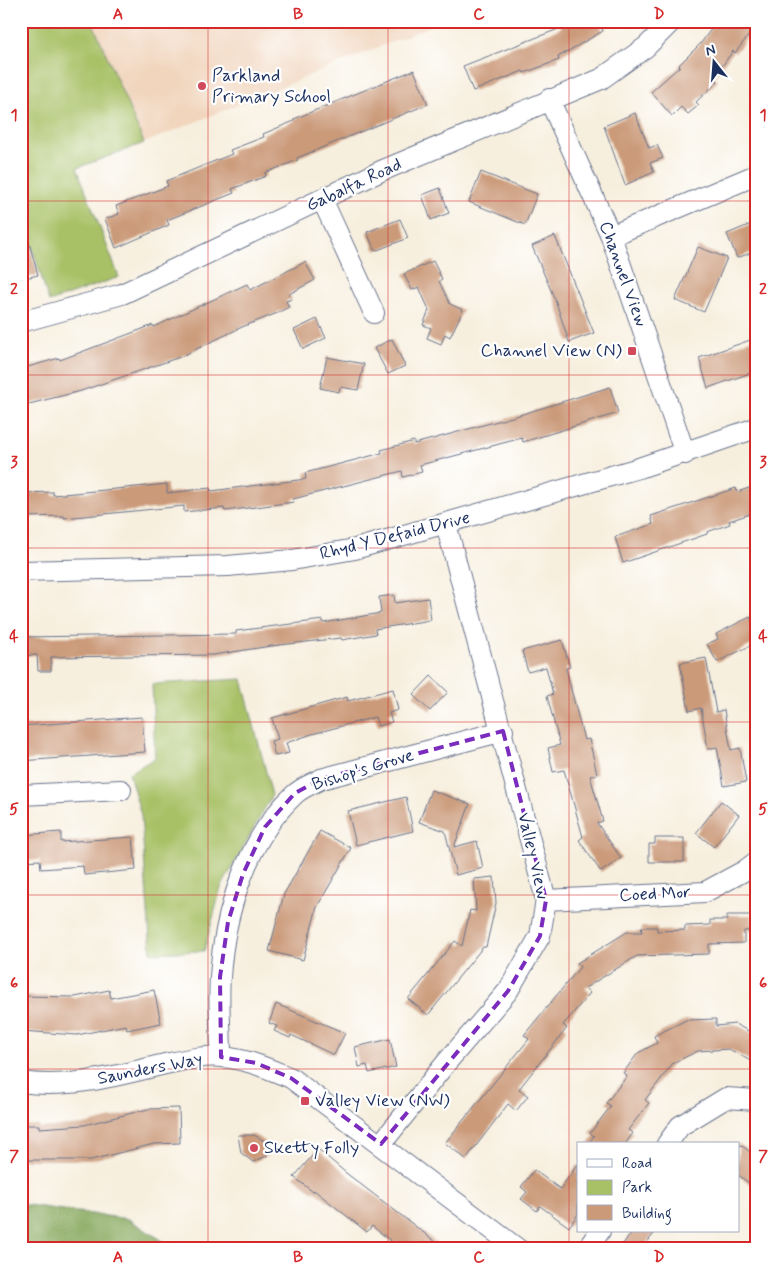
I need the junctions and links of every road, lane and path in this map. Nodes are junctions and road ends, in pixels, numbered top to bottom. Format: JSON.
{"nodes":[{"id":1,"x":672,"y":21,"type":"edge"},
{"id":2,"x":549,"y":99,"type":"junction"},
{"id":3,"x":756,"y":175,"type":"edge"},
{"id":4,"x":322,"y":199,"type":"junction"},
{"id":5,"x":611,"y":236,"type":"junction"},
{"id":6,"x":374,"y":313,"type":"dead end"},
{"id":7,"x":21,"y":322,"type":"edge"},
{"id":8,"x":756,"y":428,"type":"edge"},
{"id":9,"x":685,"y":454,"type":"junction"},
{"id":10,"x":446,"y":524,"type":"junction"},
{"id":11,"x":21,"y":571,"type":"edge"},
{"id":12,"x":503,"y":731,"type":"junction"},
{"id":13,"x":121,"y":790,"type":"dead end"},
{"id":14,"x":21,"y":795,"type":"edge"},
{"id":15,"x":756,"y":862,"type":"edge"},
{"id":16,"x":546,"y":900,"type":"junction"},
{"id":17,"x":221,"y":1056,"type":"junction"},
{"id":18,"x":21,"y":1082,"type":"edge"},
{"id":19,"x":756,"y":1100,"type":"edge"},
{"id":20,"x":668,"y":1142,"type":"edge"},
{"id":21,"x":381,"y":1144,"type":"junction"},
{"id":22,"x":599,"y":1232,"type":"edge"},
{"id":23,"x":518,"y":1249,"type":"edge"},
{"id":24,"x":587,"y":1249,"type":"edge"}],
"edges":[{"from":1,"to":2,"type":"street","name":"Gabalfa Road"},
{"from":2,"to":4,"type":"street","name":"Gabalfa Road"},
{"from":2,"to":5,"type":"street","name":"Channel View"},
{"from":3,"to":5,"type":"street"},
{"from":4,"to":6,"type":"street"},
{"from":4,"to":7,"type":"street","name":"Gabalfa Road"},
{"from":5,"to":9,"type":"street","name":"Channel View"},
{"from":8,"to":9,"type":"street","name":"Rhyd Y Defaid Drive"},
{"from":9,"to":10,"type":"street","name":"Rhyd Y Defaid Drive"},
{"from":10,"to":11,"type":"street","name":"Rhyd Y Defaid Drive"},
{"from":10,"to":12,"type":"street","name":"Valley View"},
{"from":12,"to":16,"type":"street","name":"Valley View"},
{"from":12,"to":17,"type":"street","name":"Bishop's Grove"},
{"from":13,"to":14,"type":"street"},
{"from":15,"to":16,"type":"street","name":"Coed Mor"},
{"from":16,"to":21,"type":"street","name":"Valley View"},
{"from":17,"to":18,"type":"street","name":"Saunders Way"},
{"from":17,"to":21,"type":"street","name":"Saunders Way"},
{"from":19,"to":20,"type":"street"},
{"from":21,"to":23,"type":"street","name":"Saunders Way"},
{"from":22,"to":24,"type":"street"}]}
